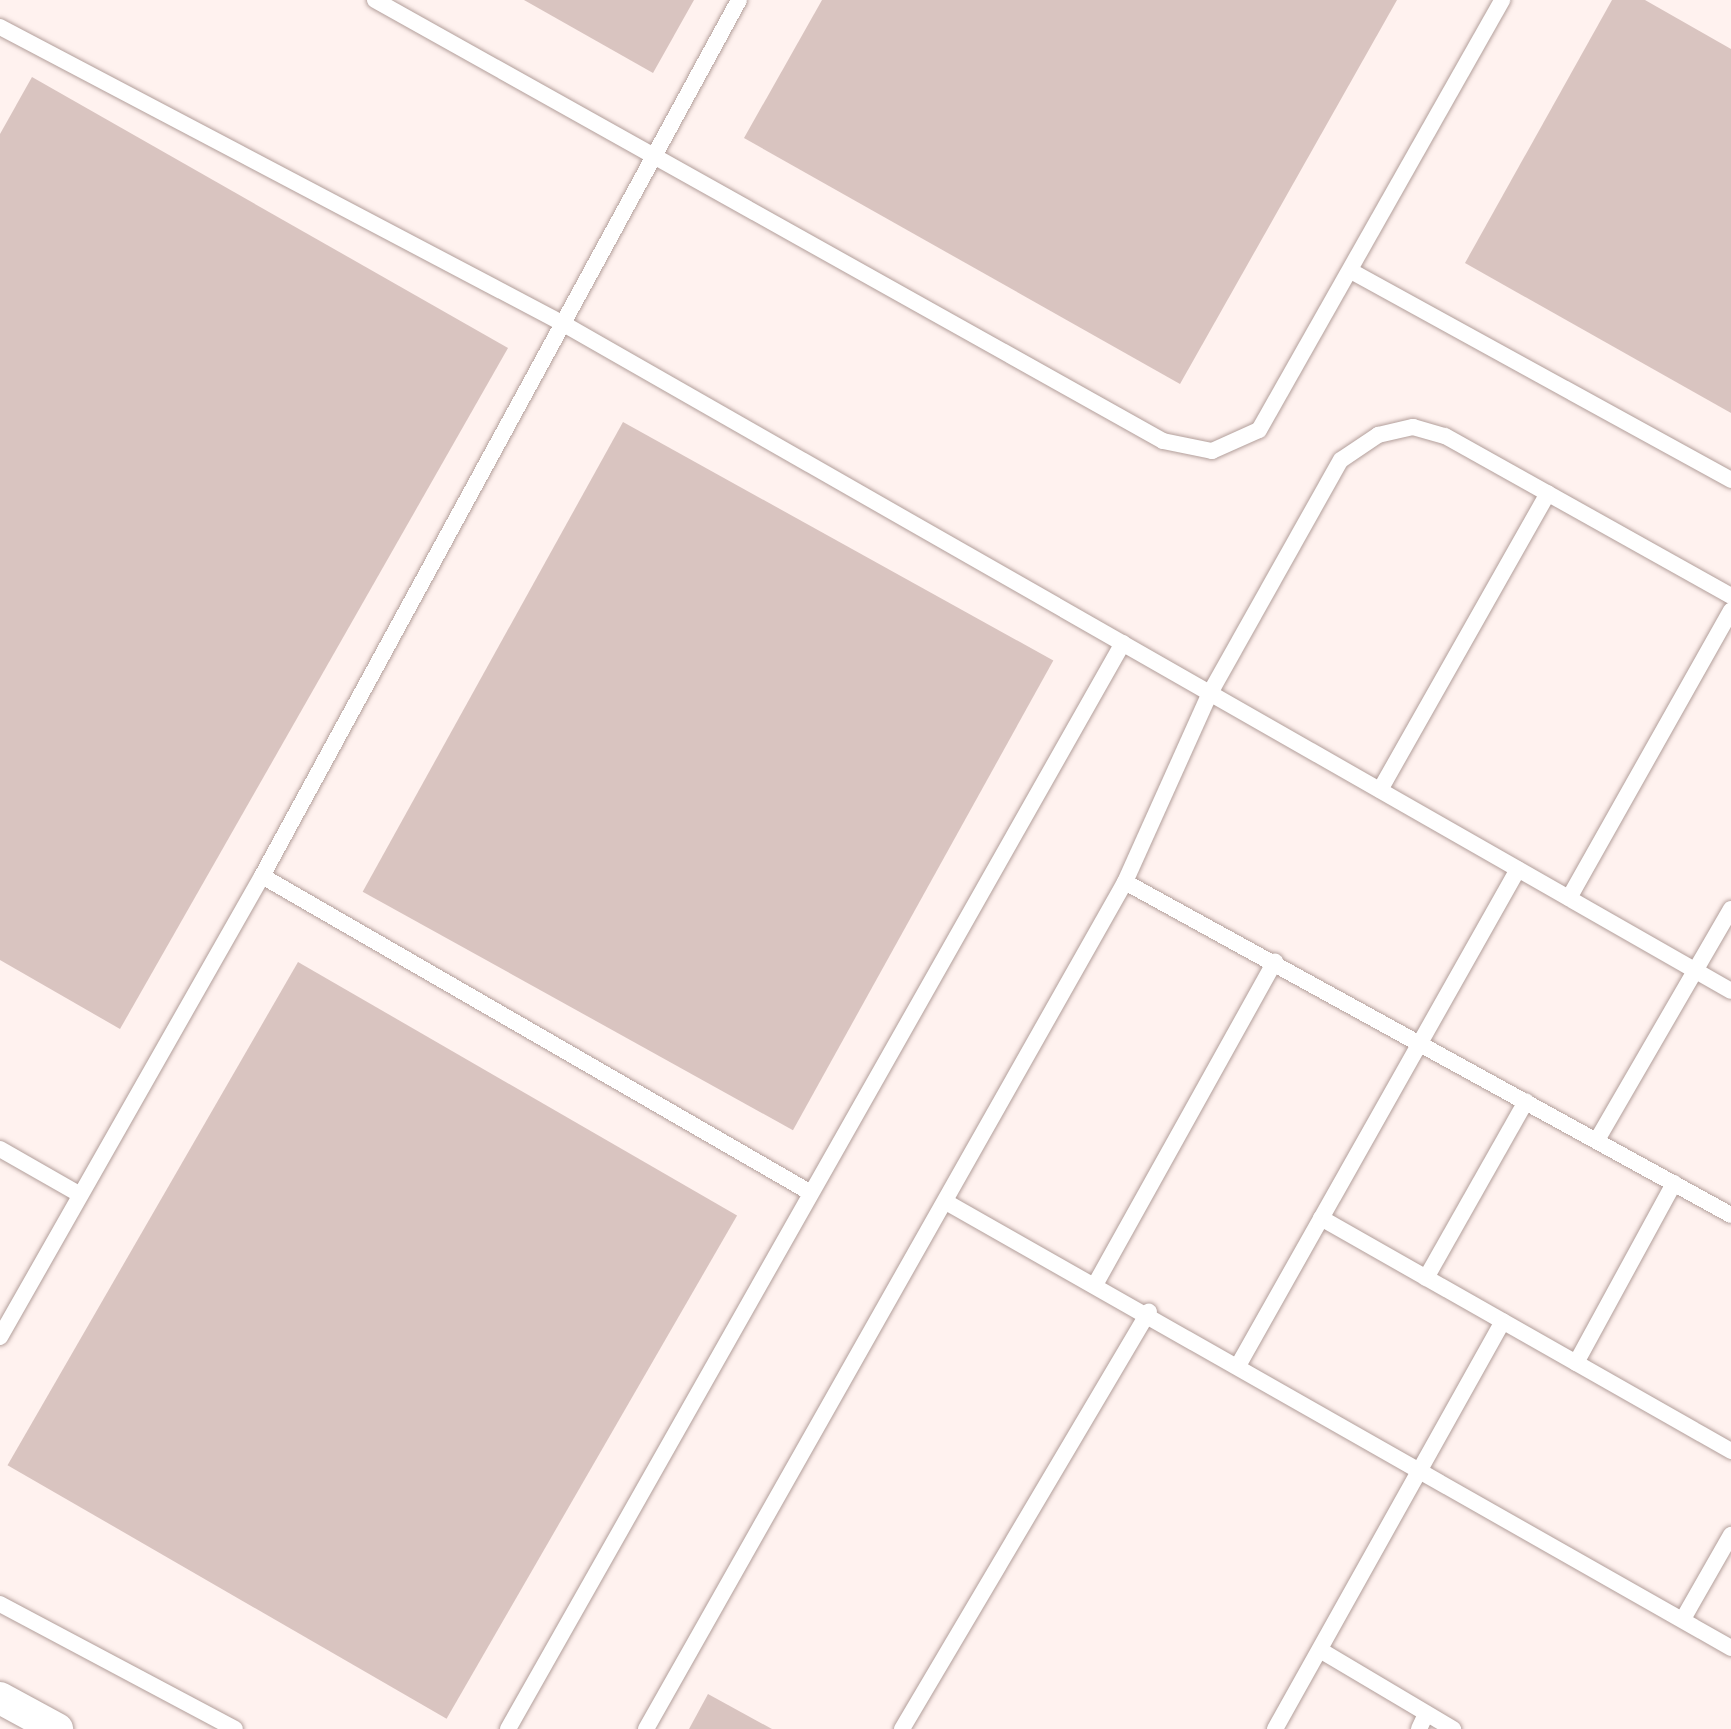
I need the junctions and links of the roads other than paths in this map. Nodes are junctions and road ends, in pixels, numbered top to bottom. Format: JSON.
{"nodes":[{"id":1,"x":375,"y":0,"type":"edge"},
{"id":2,"x":739,"y":0,"type":"edge"},
{"id":3,"x":1502,"y":0,"type":"edge"},
{"id":4,"x":0,"y":27,"type":"edge"},
{"id":5,"x":655,"y":151,"type":"junction"},
{"id":6,"x":1351,"y":271,"type":"junction"},
{"id":7,"x":562,"y":323,"type":"junction"},
{"id":8,"x":1731,"y":480,"type":"edge"},
{"id":9,"x":1548,"y":493,"type":"junction"},
{"id":10,"x":1731,"y":596,"type":"edge"},
{"id":11,"x":1731,"y":611,"type":"edge"},
{"id":12,"x":1123,"y":643,"type":"junction"},
{"id":13,"x":1210,"y":693,"type":"junction"},
{"id":14,"x":1380,"y":790,"type":"junction"},
{"id":15,"x":1518,"y":869,"type":"junction"},
{"id":16,"x":262,"y":876,"type":"junction"},
{"id":17,"x":1125,"y":882,"type":"junction"},
{"id":18,"x":1569,"y":898,"type":"junction"},
{"id":19,"x":1731,"y":909,"type":"edge"},
{"id":20,"x":1275,"y":961,"type":"junction"},
{"id":21,"x":1695,"y":970,"type":"junction"},
{"id":22,"x":1731,"y":991,"type":"edge"},
{"id":23,"x":1420,"y":1042,"type":"junction"},
{"id":24,"x":1526,"y":1101,"type":"junction"},
{"id":25,"x":1597,"y":1140,"type":"junction"},
{"id":26,"x":0,"y":1149,"type":"edge"},
{"id":27,"x":1674,"y":1183,"type":"junction"},
{"id":28,"x":811,"y":1193,"type":"junction"},
{"id":29,"x":79,"y":1194,"type":"junction"},
{"id":30,"x":946,"y":1202,"type":"junction"},
{"id":31,"x":1731,"y":1215,"type":"edge"},
{"id":32,"x":1321,"y":1218,"type":"junction"},
{"id":33,"x":1426,"y":1278,"type":"junction"},
{"id":34,"x":1096,"y":1283,"type":"junction"},
{"id":35,"x":1149,"y":1312,"type":"junction"},
{"id":36,"x":1503,"y":1321,"type":"junction"},
{"id":37,"x":0,"y":1337,"type":"edge"},
{"id":38,"x":1576,"y":1363,"type":"junction"},
{"id":39,"x":1239,"y":1364,"type":"junction"},
{"id":40,"x":1731,"y":1451,"type":"edge"},
{"id":41,"x":1419,"y":1469,"type":"junction"},
{"id":42,"x":1731,"y":1535,"type":"edge"},
{"id":43,"x":0,"y":1604,"type":"edge"},
{"id":44,"x":1683,"y":1619,"type":"junction"},
{"id":45,"x":1731,"y":1648,"type":"edge"},
{"id":46,"x":1320,"y":1650,"type":"junction"},
{"id":47,"x":0,"y":1698,"type":"edge"},
{"id":48,"x":1422,"y":1721,"type":"edge"},
{"id":49,"x":57,"y":1729,"type":"edge"},
{"id":50,"x":235,"y":1729,"type":"edge"},
{"id":51,"x":508,"y":1729,"type":"edge"},
{"id":52,"x":646,"y":1729,"type":"edge"},
{"id":53,"x":902,"y":1729,"type":"edge"},
{"id":54,"x":1275,"y":1729,"type":"edge"},
{"id":55,"x":1453,"y":1729,"type":"edge"}],
"edges":[{"from":1,"to":5,"type":"lane"},
{"from":2,"to":5,"type":"lane"},
{"from":3,"to":6,"type":"lane"},
{"from":4,"to":7,"type":"lane"},
{"from":5,"to":6,"type":"lane"},
{"from":5,"to":7,"type":"lane"},
{"from":6,"to":8,"type":"lane"},
{"from":7,"to":12,"type":"lane"},
{"from":7,"to":16,"type":"lane"},
{"from":9,"to":10,"type":"lane"},
{"from":9,"to":13,"type":"lane"},
{"from":9,"to":14,"type":"lane"},
{"from":11,"to":18,"type":"lane"},
{"from":12,"to":13,"type":"lane"},
{"from":12,"to":28,"type":"lane"},
{"from":13,"to":14,"type":"lane"},
{"from":13,"to":17,"type":"lane"},
{"from":14,"to":15,"type":"lane"},
{"from":15,"to":18,"type":"lane"},
{"from":15,"to":23,"type":"lane"},
{"from":16,"to":28,"type":"lane"},
{"from":16,"to":29,"type":"lane"},
{"from":17,"to":20,"type":"lane"},
{"from":17,"to":30,"type":"lane"},
{"from":18,"to":21,"type":"lane"},
{"from":19,"to":21,"type":"lane"},
{"from":20,"to":23,"type":"lane"},
{"from":20,"to":34,"type":"lane"},
{"from":21,"to":22,"type":"lane"},
{"from":21,"to":25,"type":"lane"},
{"from":23,"to":24,"type":"lane"},
{"from":23,"to":32,"type":"lane"},
{"from":24,"to":25,"type":"lane"},
{"from":24,"to":33,"type":"lane"},
{"from":25,"to":27,"type":"lane"},
{"from":26,"to":29,"type":"lane"},
{"from":27,"to":31,"type":"lane"},
{"from":27,"to":38,"type":"lane"},
{"from":28,"to":51,"type":"lane"},
{"from":29,"to":37,"type":"lane"},
{"from":30,"to":34,"type":"lane"},
{"from":30,"to":52,"type":"lane"},
{"from":32,"to":33,"type":"lane"},
{"from":32,"to":39,"type":"lane"},
{"from":33,"to":36,"type":"lane"},
{"from":34,"to":35,"type":"lane"},
{"from":35,"to":39,"type":"lane"},
{"from":35,"to":53,"type":"lane"},
{"from":36,"to":38,"type":"lane"},
{"from":36,"to":41,"type":"lane"},
{"from":38,"to":40,"type":"lane"},
{"from":39,"to":41,"type":"lane"},
{"from":41,"to":44,"type":"lane"},
{"from":41,"to":46,"type":"lane"},
{"from":42,"to":44,"type":"lane"},
{"from":43,"to":50,"type":"lane"},
{"from":44,"to":45,"type":"lane"},
{"from":46,"to":48,"type":"lane"},
{"from":46,"to":54,"type":"lane"},
{"from":47,"to":49,"type":"street"},
{"from":48,"to":55,"type":"lane"}]}
